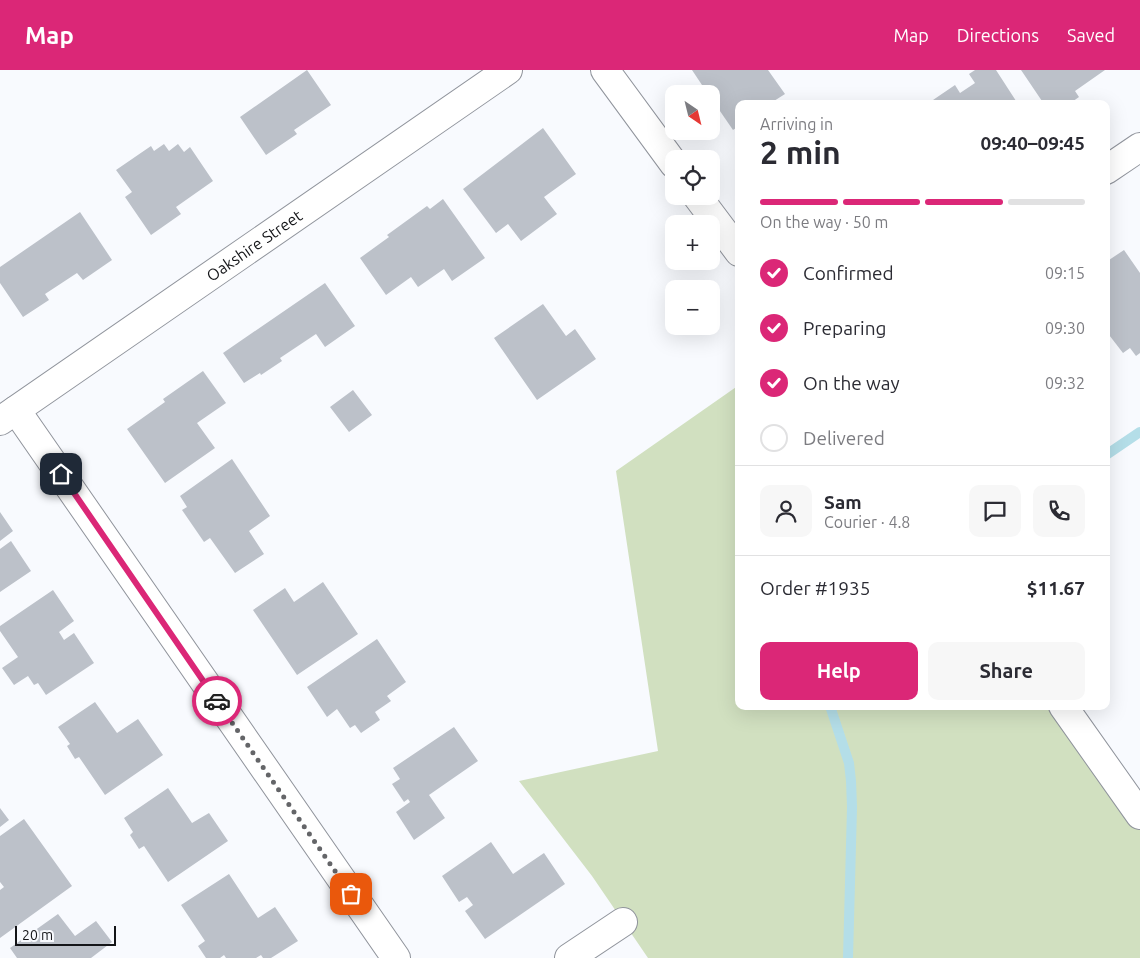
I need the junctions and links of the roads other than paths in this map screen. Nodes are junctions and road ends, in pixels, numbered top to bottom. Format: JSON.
{"nodes":[{"id":1,"x":508,"y":70,"type":"edge"},
{"id":2,"x":605,"y":70,"type":"edge"},
{"id":3,"x":1140,"y":147,"type":"edge"},
{"id":4,"x":665,"y":152,"type":"edge"},
{"id":5,"x":1110,"y":167,"type":"edge"},
{"id":6,"x":705,"y":205,"type":"edge"},
{"id":7,"x":735,"y":247,"type":"edge"},
{"id":8,"x":8,"y":416,"type":"edge"},
{"id":9,"x":1066,"y":710,"type":"edge"},
{"id":10,"x":1140,"y":815,"type":"edge"},
{"id":11,"x":623,"y":922,"type":"dead end"},
{"id":12,"x":396,"y":958,"type":"edge"},
{"id":13,"x":568,"y":958,"type":"edge"}],
"edges":[{"from":1,"to":8,"type":"street","name":"Oakshire Street"},
{"from":2,"to":4,"type":"street"},
{"from":3,"to":5,"type":"street"},
{"from":6,"to":7,"type":"street"},
{"from":8,"to":12,"type":"street"},
{"from":9,"to":10,"type":"street"},
{"from":11,"to":13,"type":"street"}]}
